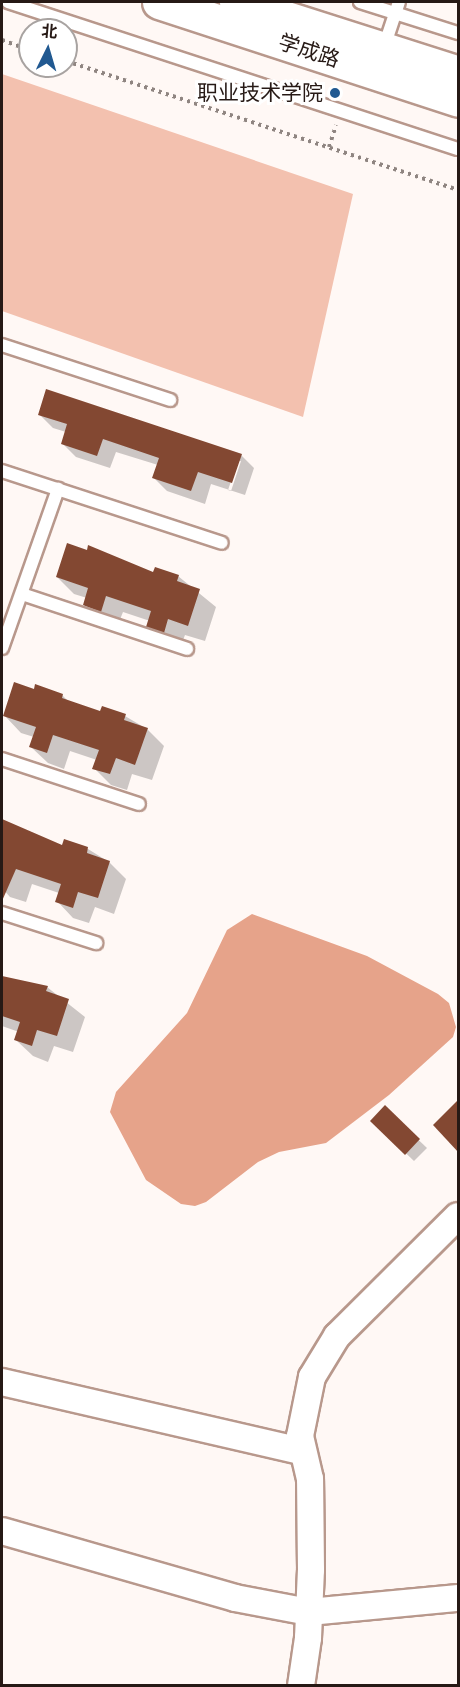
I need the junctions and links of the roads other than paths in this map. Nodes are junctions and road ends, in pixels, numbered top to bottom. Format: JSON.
{"nodes":[{"id":1,"x":8,"y":2,"type":"edge"},
{"id":2,"x":159,"y":2,"type":"edge"},
{"id":3,"x":236,"y":2,"type":"edge"},
{"id":4,"x":360,"y":2,"type":"edge"},
{"id":5,"x":397,"y":7,"type":"edge"},
{"id":6,"x":459,"y":33,"type":"edge"},
{"id":7,"x":383,"y":49,"type":"junction"},
{"id":8,"x":459,"y":73,"type":"edge"},
{"id":9,"x":459,"y":100,"type":"edge"},
{"id":10,"x":459,"y":149,"type":"edge"},
{"id":11,"x":2,"y":345,"type":"edge"},
{"id":12,"x":170,"y":399,"type":"dead end"},
{"id":13,"x":2,"y":471,"type":"edge"},
{"id":14,"x":58,"y":489,"type":"junction"},
{"id":15,"x":222,"y":543,"type":"dead end"},
{"id":16,"x":22,"y":594,"type":"junction"},
{"id":17,"x":2,"y":648,"type":"edge"},
{"id":18,"x":187,"y":649,"type":"dead end"},
{"id":19,"x":2,"y":759,"type":"edge"},
{"id":20,"x":140,"y":804,"type":"dead end"},
{"id":21,"x":2,"y":913,"type":"edge"},
{"id":22,"x":96,"y":943,"type":"dead end"},
{"id":23,"x":459,"y":1216,"type":"edge"},
{"id":24,"x":2,"y":1382,"type":"edge"},
{"id":25,"x":302,"y":1451,"type":"junction"},
{"id":26,"x":2,"y":1531,"type":"edge"},
{"id":27,"x":459,"y":1598,"type":"edge"},
{"id":28,"x":309,"y":1612,"type":"junction"},
{"id":29,"x":301,"y":1686,"type":"edge"}],
"edges":[{"from":1,"to":10,"type":"lane"},
{"from":2,"to":9,"type":"main road","name":"学成路"},
{"from":3,"to":7,"type":"main road","name":"学成路"},
{"from":4,"to":5,"type":"lane"},
{"from":5,"to":6,"type":"lane"},
{"from":5,"to":7,"type":"lane"},
{"from":7,"to":8,"type":"main road","name":"学成路"},
{"from":11,"to":12,"type":"lane"},
{"from":13,"to":14,"type":"lane"},
{"from":14,"to":15,"type":"lane"},
{"from":14,"to":16,"type":"lane"},
{"from":16,"to":17,"type":"lane"},
{"from":16,"to":18,"type":"lane"},
{"from":19,"to":20,"type":"lane"},
{"from":21,"to":22,"type":"lane"},
{"from":23,"to":25,"type":"street"},
{"from":24,"to":25,"type":"street"},
{"from":25,"to":28,"type":"street"},
{"from":26,"to":28,"type":"street"},
{"from":27,"to":28,"type":"street"},
{"from":28,"to":29,"type":"street"}]}
